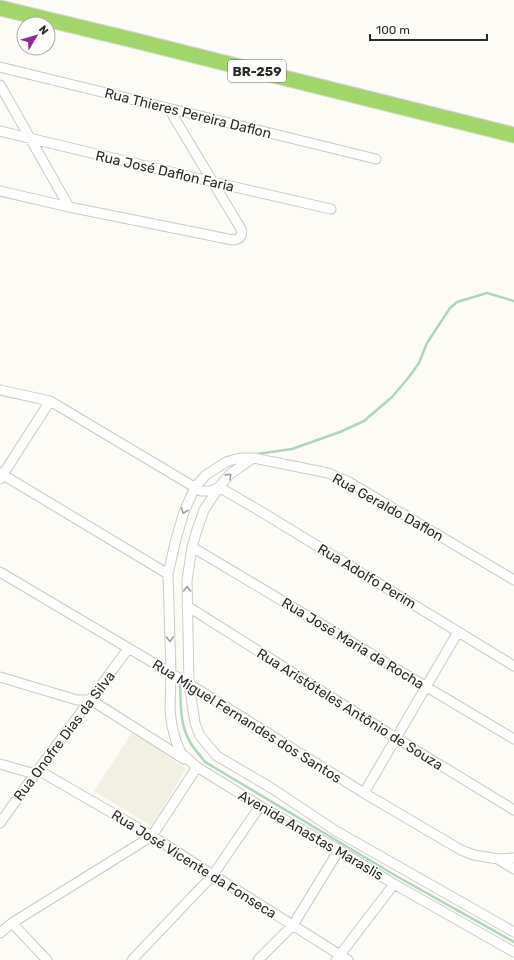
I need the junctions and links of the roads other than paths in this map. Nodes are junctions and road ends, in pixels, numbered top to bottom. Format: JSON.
{"nodes":[{"id":1,"x":0,"y":8,"type":"edge"},
{"id":2,"x":0,"y":67,"type":"edge"},
{"id":3,"x":0,"y":85,"type":"edge"},
{"id":4,"x":169,"y":109,"type":"junction"},
{"id":5,"x":0,"y":131,"type":"edge"},
{"id":6,"x":514,"y":135,"type":"edge"},
{"id":7,"x":30,"y":139,"type":"junction"},
{"id":8,"x":376,"y":159,"type":"dead end"},
{"id":9,"x":213,"y":182,"type":"junction"},
{"id":10,"x":0,"y":191,"type":"edge"},
{"id":11,"x":69,"y":207,"type":"junction"},
{"id":12,"x":331,"y":209,"type":"dead end"},
{"id":13,"x":0,"y":390,"type":"edge"},
{"id":14,"x":50,"y":401,"type":"junction"},
{"id":15,"x":253,"y":458,"type":"junction"},
{"id":16,"x":1,"y":476,"type":"edge"},
{"id":17,"x":195,"y":487,"type":"junction"},
{"id":18,"x":219,"y":487,"type":"junction"},
{"id":19,"x":192,"y":547,"type":"junction"},
{"id":20,"x":0,"y":572,"type":"edge"},
{"id":21,"x":168,"y":574,"type":"junction"},
{"id":22,"x":514,"y":580,"type":"edge"},
{"id":23,"x":187,"y":606,"type":"junction"},
{"id":24,"x":458,"y":632,"type":"junction"},
{"id":25,"x":128,"y":649,"type":"junction"},
{"id":26,"x":514,"y":666,"type":"edge"},
{"id":27,"x":171,"y":674,"type":"junction"},
{"id":28,"x":0,"y":677,"type":"edge"},
{"id":29,"x":189,"y":684,"type":"junction"},
{"id":30,"x":426,"y":687,"type":"junction"},
{"id":31,"x":91,"y":700,"type":"junction"},
{"id":32,"x":396,"y":738,"type":"junction"},
{"id":33,"x":514,"y":739,"type":"edge"},
{"id":34,"x":0,"y":764,"type":"edge"},
{"id":35,"x":197,"y":767,"type":"junction"},
{"id":36,"x":36,"y":772,"type":"junction"},
{"id":37,"x":364,"y":793,"type":"junction"},
{"id":38,"x":260,"y":806,"type":"junction"},
{"id":39,"x":514,"y":810,"type":"edge"},
{"id":40,"x":0,"y":823,"type":"edge"},
{"id":41,"x":152,"y":836,"type":"junction"},
{"id":42,"x":339,"y":850,"type":"junction"},
{"id":43,"x":514,"y":858,"type":"edge"},
{"id":44,"x":498,"y":859,"type":"junction"},
{"id":45,"x":514,"y":869,"type":"edge"},
{"id":46,"x":213,"y":875,"type":"junction"},
{"id":47,"x":394,"y":884,"type":"junction"},
{"id":48,"x":12,"y":923,"type":"junction"},
{"id":49,"x":293,"y":925,"type":"junction"},
{"id":50,"x":514,"y":932,"type":"edge"},
{"id":51,"x":0,"y":933,"type":"edge"},
{"id":52,"x":514,"y":952,"type":"edge"},
{"id":53,"x":342,"y":958,"type":"edge"},
{"id":54,"x":47,"y":960,"type":"edge"},
{"id":55,"x":132,"y":960,"type":"edge"},
{"id":56,"x":258,"y":960,"type":"edge"}],
"edges":[{"from":1,"to":6,"type":"highway","number":"BR-259"},
{"from":2,"to":4,"type":"street","name":"Rua Thieres Pereira Daflon"},
{"from":3,"to":7,"type":"street"},
{"from":4,"to":8,"type":"street","name":"Rua Thieres Pereira Daflon"},
{"from":4,"to":9,"type":"street"},
{"from":5,"to":7,"type":"street","name":"Rua José Daflon Faria"},
{"from":7,"to":9,"type":"street","name":"Rua José Daflon Faria"},
{"from":7,"to":11,"type":"street"},
{"from":9,"to":11,"type":"street"},
{"from":9,"to":12,"type":"street","name":"Rua José Daflon Faria"},
{"from":10,"to":11,"type":"street"},
{"from":13,"to":14,"type":"street"},
{"from":14,"to":16,"type":"street"},
{"from":14,"to":17,"type":"street"},
{"from":15,"to":17,"type":"street","name":"Rua Geraldo Daflon"},
{"from":18,"to":15,"type":"street","name":"Avenida Anastas Maraslis","one_way":true},
{"from":15,"to":22,"type":"street","name":"Rua Geraldo Daflon"},
{"from":16,"to":21,"type":"street"},
{"from":17,"to":18,"type":"street"},
{"from":17,"to":21,"type":"street","name":"Avenida Anastas Maraslis","one_way":true},
{"from":18,"to":19,"type":"street","name":"Avenida Anastas Maraslis"},
{"from":18,"to":24,"type":"street","name":"Rua Adolfo Perim"},
{"from":23,"to":19,"type":"street","name":"Avenida Anastas Maraslis","one_way":true},
{"from":19,"to":30,"type":"street","name":"Rua José Maria da Rocha"},
{"from":20,"to":25,"type":"street","name":"Rua Miguel Fernandes dos Santos"},
{"from":21,"to":27,"type":"street","name":"Avenida Anastas Maraslis","one_way":true},
{"from":23,"to":29,"type":"street","name":"Avenida Anastas Maraslis"},
{"from":23,"to":32,"type":"street","name":"Rua Aristóteles Antônio de Souza"},
{"from":24,"to":26,"type":"street","name":"Rua Adolfo Perim"},
{"from":24,"to":30,"type":"street"},
{"from":25,"to":27,"type":"street","name":"Rua Miguel Fernandes dos Santos"},
{"from":25,"to":31,"type":"street","name":"Rua Onofre Dias da Silva"},
{"from":27,"to":29,"type":"street","name":"Rua Miguel Fernandes dos Santos"},
{"from":27,"to":35,"type":"street","name":"Avenida Anastas Maraslis"},
{"from":28,"to":31,"type":"street"},
{"from":29,"to":37,"type":"street","name":"Rua Miguel Fernandes dos Santos"},
{"from":29,"to":50,"type":"street","name":"Avenida Anastas Maraslis"},
{"from":30,"to":32,"type":"street"},
{"from":30,"to":33,"type":"street","name":"Rua José Maria da Rocha"},
{"from":31,"to":35,"type":"street"},
{"from":31,"to":36,"type":"street","name":"Rua Onofre Dias da Silva"},
{"from":32,"to":37,"type":"street"},
{"from":32,"to":39,"type":"street","name":"Rua Aristóteles Antônio de Souza"},
{"from":34,"to":36,"type":"street","name":"Rua José Vicente da Fonseca"},
{"from":35,"to":38,"type":"street","name":"Avenida Anastas Maraslis"},
{"from":35,"to":41,"type":"street"},
{"from":36,"to":40,"type":"street","name":"Rua Onofre Dias da Silva"},
{"from":36,"to":41,"type":"street","name":"Rua José Vicente da Fonseca"},
{"from":37,"to":44,"type":"street","name":"Rua Miguel Fernandes dos Santos"},
{"from":38,"to":42,"type":"street","name":"Avenida Anastas Maraslis"},
{"from":38,"to":46,"type":"street"},
{"from":41,"to":46,"type":"street","name":"Rua José Vicente da Fonseca"},
{"from":41,"to":48,"type":"street"},
{"from":42,"to":47,"type":"street","name":"Avenida Anastas Maraslis"},
{"from":42,"to":49,"type":"street"},
{"from":43,"to":44,"type":"street"},
{"from":44,"to":45,"type":"street"},
{"from":46,"to":49,"type":"street","name":"Rua José Vicente da Fonseca"},
{"from":46,"to":55,"type":"street"},
{"from":47,"to":52,"type":"street","name":"Avenida Anastas Maraslis"},
{"from":47,"to":53,"type":"street"},
{"from":48,"to":51,"type":"street"},
{"from":48,"to":54,"type":"street"},
{"from":49,"to":53,"type":"street","name":"Rua José Vicente da Fonseca"},
{"from":49,"to":56,"type":"street"}]}
